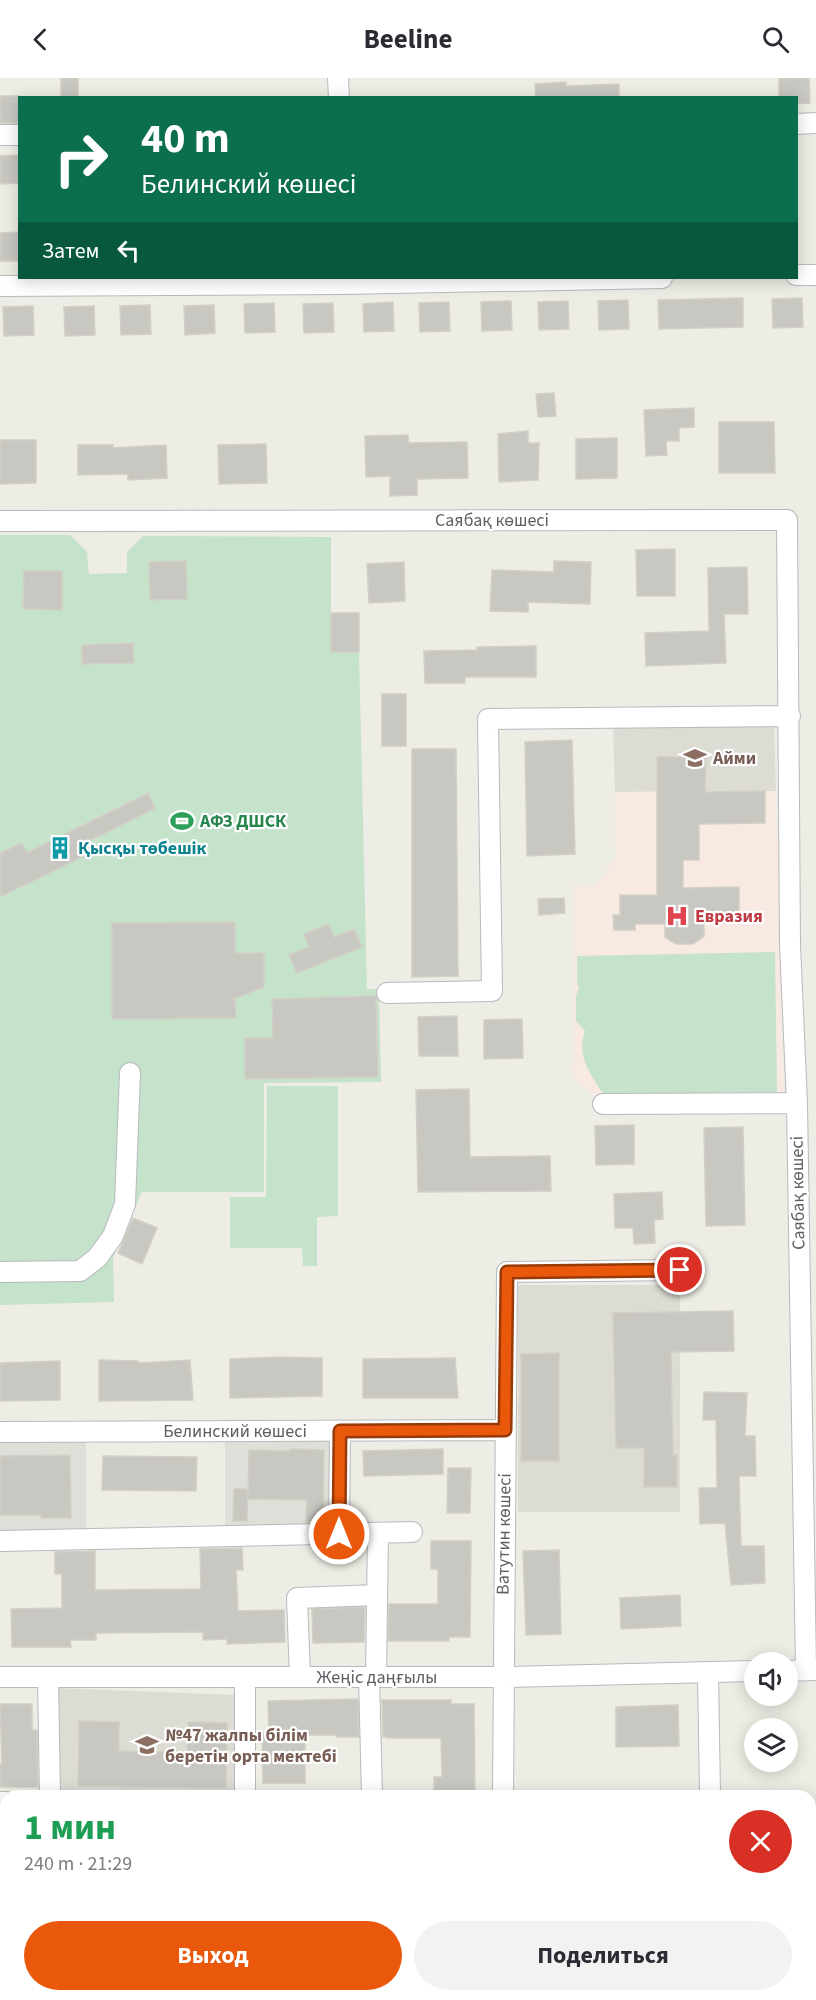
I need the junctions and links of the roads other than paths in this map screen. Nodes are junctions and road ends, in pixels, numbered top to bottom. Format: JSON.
{"nodes":[{"id":1,"x":338,"y":78,"type":"edge"},
{"id":2,"x":339,"y":96,"type":"edge"},
{"id":3,"x":816,"y":123,"type":"edge"},
{"id":4,"x":798,"y":124,"type":"edge"},
{"id":5,"x":0,"y":135,"type":"edge"},
{"id":6,"x":18,"y":135,"type":"edge"},
{"id":7,"x":798,"y":275,"type":"edge"},
{"id":8,"x":816,"y":275,"type":"edge"},
{"id":9,"x":556,"y":279,"type":"edge"},
{"id":10,"x":341,"y":281,"type":"edge"},
{"id":11,"x":0,"y":285,"type":"edge"},
{"id":12,"x":0,"y":521,"type":"edge"},
{"id":13,"x":790,"y":716,"type":"junction"},
{"id":14,"x":387,"y":993,"type":"dead end"},
{"id":15,"x":130,"y":1073,"type":"dead end"},
{"id":16,"x":797,"y":1103,"type":"junction"},
{"id":17,"x":603,"y":1104,"type":"dead end"},
{"id":18,"x":680,"y":1270,"type":"dead end"},
{"id":19,"x":0,"y":1272,"type":"edge"},
{"id":20,"x":505,"y":1430,"type":"junction"},
{"id":21,"x":340,"y":1431,"type":"junction"},
{"id":22,"x":0,"y":1432,"type":"edge"},
{"id":23,"x":412,"y":1532,"type":"dead end"},
{"id":24,"x":378,"y":1533,"type":"junction"},
{"id":25,"x":339,"y":1534,"type":"junction"},
{"id":26,"x":0,"y":1541,"type":"edge"},
{"id":27,"x":377,"y":1595,"type":"junction"},
{"id":28,"x":0,"y":1668,"type":"edge"},
{"id":29,"x":803,"y":1670,"type":"edge"},
{"id":30,"x":744,"y":1671,"type":"edge"},
{"id":31,"x":708,"y":1672,"type":"junction"},
{"id":32,"x":0,"y":1677,"type":"edge"},
{"id":33,"x":244,"y":1677,"type":"junction"},
{"id":34,"x":300,"y":1677,"type":"junction"},
{"id":35,"x":373,"y":1677,"type":"junction"},
{"id":36,"x":502,"y":1677,"type":"junction"},
{"id":37,"x":48,"y":1678,"type":"junction"},
{"id":38,"x":50,"y":1790,"type":"edge"},
{"id":39,"x":245,"y":1790,"type":"edge"},
{"id":40,"x":372,"y":1790,"type":"edge"},
{"id":41,"x":503,"y":1790,"type":"edge"},
{"id":42,"x":710,"y":1790,"type":"edge"}],
"edges":[{"from":1,"to":2,"type":"street"},
{"from":3,"to":4,"type":"street"},
{"from":5,"to":6,"type":"street"},
{"from":7,"to":8,"type":"street"},
{"from":9,"to":10,"type":"street"},
{"from":10,"to":11,"type":"street"},
{"from":12,"to":13,"type":"street","name":"Саябақ көшесі"},
{"from":13,"to":14,"type":"street"},
{"from":13,"to":16,"type":"street","name":"Саябақ көшесі"},
{"from":15,"to":19,"type":"street"},
{"from":16,"to":17,"type":"street"},
{"from":16,"to":29,"type":"street","name":"Саябақ көшесі"},
{"from":18,"to":20,"type":"street","name":"Ватутин көшесі"},
{"from":20,"to":21,"type":"street","name":"Белинский көшесі"},
{"from":20,"to":36,"type":"street","name":"Ватутин көшесі"},
{"from":21,"to":22,"type":"street","name":"Белинский көшесі"},
{"from":21,"to":25,"type":"street"},
{"from":23,"to":24,"type":"street"},
{"from":24,"to":25,"type":"street"},
{"from":24,"to":27,"type":"street"},
{"from":25,"to":26,"type":"street"},
{"from":27,"to":34,"type":"street"},
{"from":27,"to":35,"type":"street"},
{"from":28,"to":32,"type":"street"},
{"from":30,"to":31,"type":"street","name":"Жеңіс даңғылы"},
{"from":31,"to":36,"type":"street","name":"Жеңіс даңғылы"},
{"from":31,"to":42,"type":"street"},
{"from":32,"to":37,"type":"street","name":"Жеңіс даңғылы"},
{"from":33,"to":34,"type":"street","name":"Жеңіс даңғылы"},
{"from":33,"to":37,"type":"street","name":"Жеңіс даңғылы"},
{"from":33,"to":39,"type":"street"},
{"from":34,"to":35,"type":"street","name":"Жеңіс даңғылы"},
{"from":35,"to":36,"type":"street","name":"Жеңіс даңғылы"},
{"from":35,"to":40,"type":"street"},
{"from":36,"to":41,"type":"street","name":"Ватутин көшесі"},
{"from":37,"to":38,"type":"street"}]}
